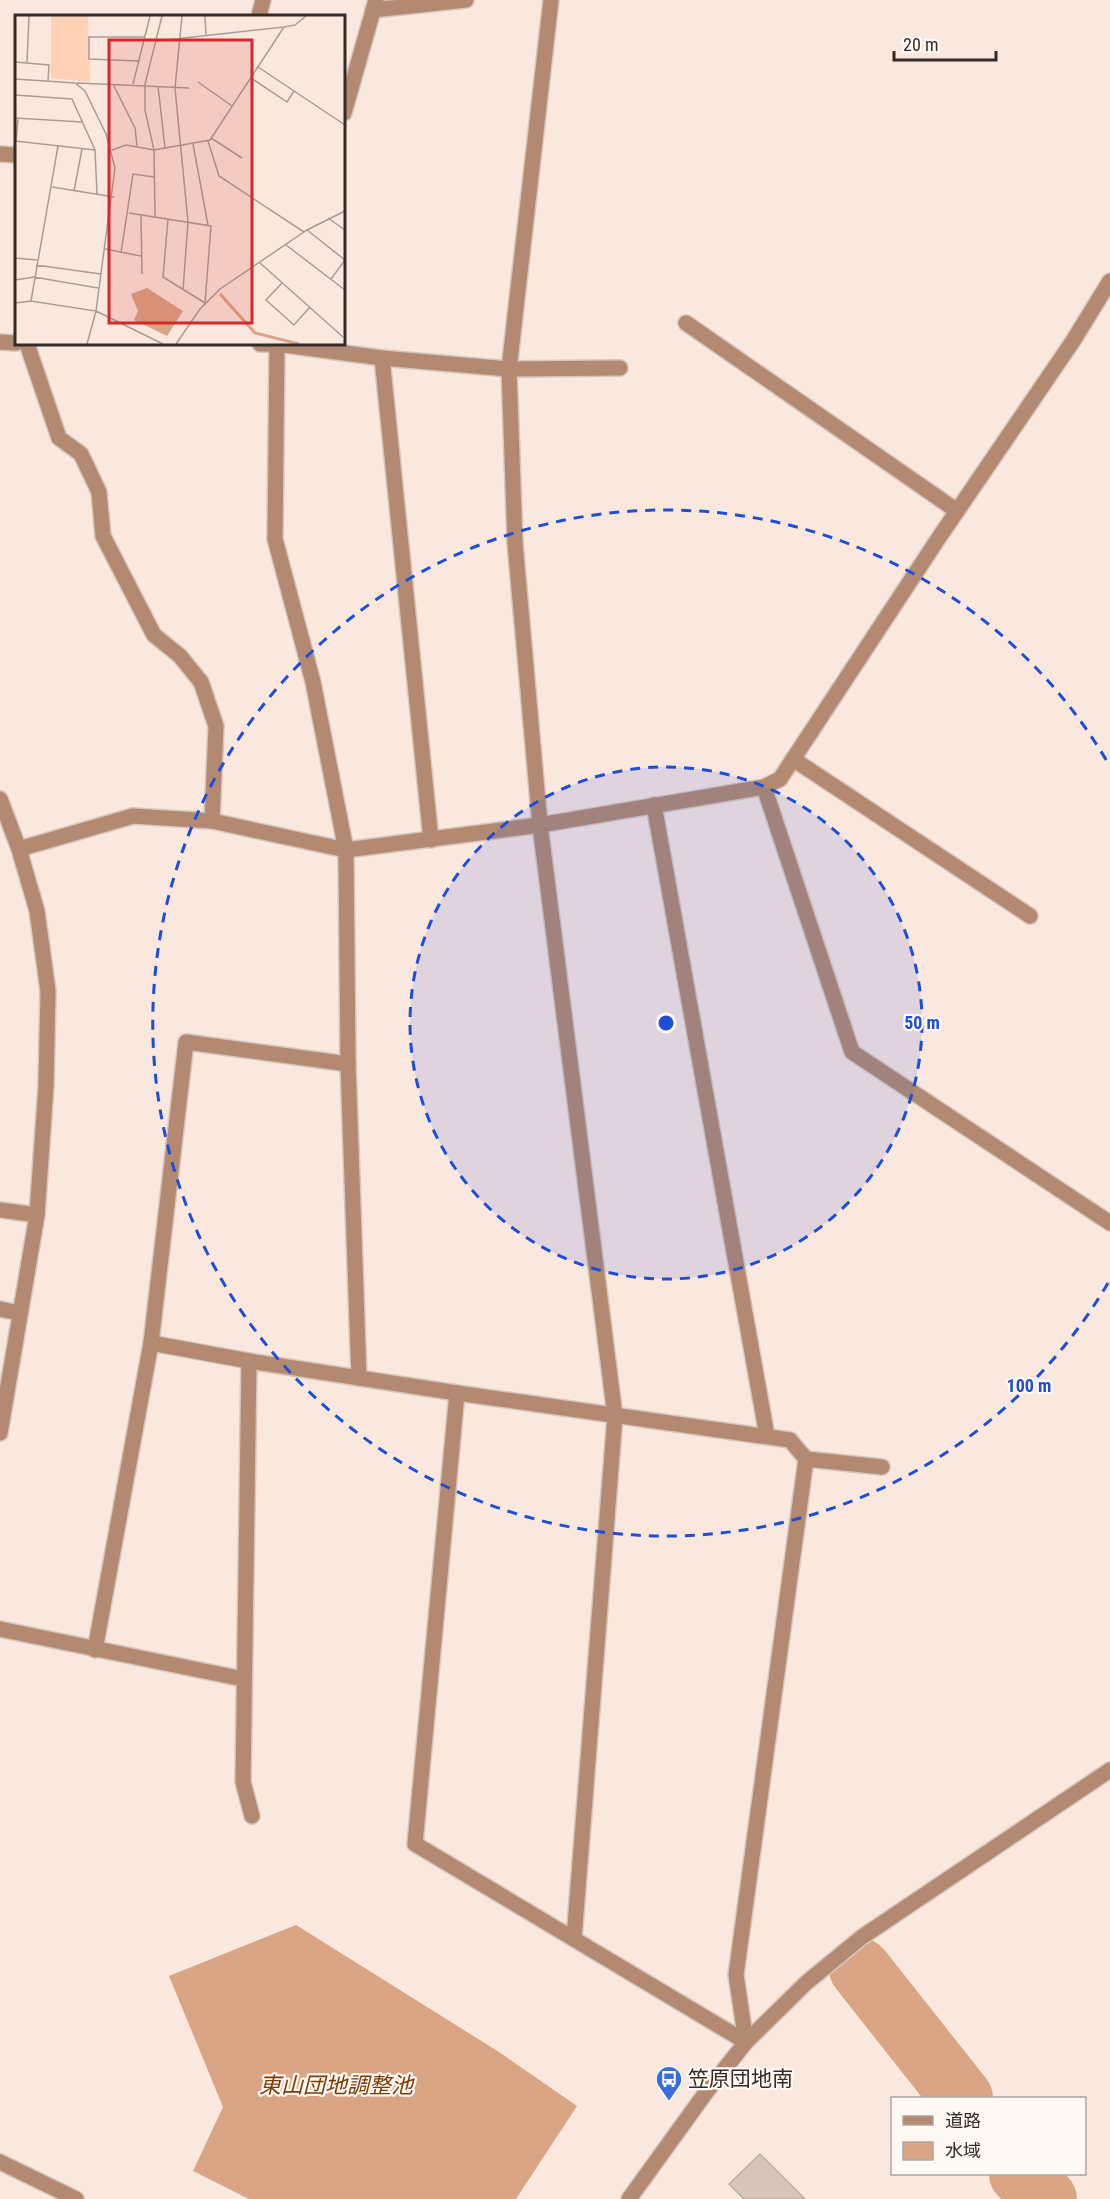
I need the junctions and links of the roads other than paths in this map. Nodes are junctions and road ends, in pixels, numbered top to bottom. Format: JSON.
{"nodes":[{"id":1,"x":263,"y":0,"type":"edge"},
{"id":2,"x":466,"y":0,"type":"edge"},
{"id":3,"x":550,"y":0,"type":"edge"},
{"id":4,"x":375,"y":5,"type":"edge"},
{"id":5,"x":259,"y":15,"type":"edge"},
{"id":6,"x":345,"y":110,"type":"edge"},
{"id":7,"x":0,"y":154,"type":"edge"},
{"id":8,"x":15,"y":155,"type":"edge"},
{"id":9,"x":1108,"y":289,"type":"edge"},
{"id":10,"x":686,"y":323,"type":"dead end"},
{"id":11,"x":0,"y":342,"type":"edge"},
{"id":12,"x":15,"y":343,"type":"edge"},
{"id":13,"x":27,"y":345,"type":"edge"},
{"id":14,"x":277,"y":345,"type":"edge"},
{"id":15,"x":284,"y":345,"type":"edge"},
{"id":16,"x":382,"y":358,"type":"junction"},
{"id":17,"x":620,"y":368,"type":"dead end"},
{"id":18,"x":509,"y":369,"type":"junction"},
{"id":19,"x":957,"y":511,"type":"junction"},
{"id":20,"x":793,"y":759,"type":"junction"},
{"id":21,"x":764,"y":787,"type":"junction"},
{"id":22,"x":0,"y":799,"type":"edge"},
{"id":23,"x":654,"y":805,"type":"junction"},
{"id":24,"x":212,"y":821,"type":"junction"},
{"id":25,"x":540,"y":825,"type":"junction"},
{"id":26,"x":431,"y":840,"type":"junction"},
{"id":27,"x":19,"y":849,"type":"junction"},
{"id":28,"x":346,"y":850,"type":"junction"},
{"id":29,"x":1030,"y":916,"type":"dead end"},
{"id":30,"x":348,"y":1065,"type":"junction"},
{"id":31,"x":0,"y":1210,"type":"edge"},
{"id":32,"x":37,"y":1215,"type":"junction"},
{"id":33,"x":1110,"y":1223,"type":"edge"},
{"id":34,"x":0,"y":1309,"type":"edge"},
{"id":35,"x":19,"y":1313,"type":"junction"},
{"id":36,"x":151,"y":1343,"type":"junction"},
{"id":37,"x":249,"y":1361,"type":"junction"},
{"id":38,"x":358,"y":1378,"type":"junction"},
{"id":39,"x":457,"y":1393,"type":"junction"},
{"id":40,"x":615,"y":1416,"type":"junction"},
{"id":41,"x":0,"y":1433,"type":"edge"},
{"id":42,"x":767,"y":1436,"type":"junction"},
{"id":43,"x":806,"y":1459,"type":"junction"},
{"id":44,"x":882,"y":1467,"type":"dead end"},
{"id":45,"x":0,"y":1629,"type":"edge"},
{"id":46,"x":95,"y":1650,"type":"junction"},
{"id":47,"x":243,"y":1679,"type":"junction"},
{"id":48,"x":1110,"y":1770,"type":"edge"},
{"id":49,"x":252,"y":1816,"type":"dead end"},
{"id":50,"x":574,"y":1939,"type":"junction"},
{"id":51,"x":746,"y":2042,"type":"junction"},
{"id":52,"x":0,"y":2162,"type":"edge"},
{"id":53,"x":76,"y":2199,"type":"edge"},
{"id":54,"x":629,"y":2199,"type":"edge"}],
"edges":[{"from":1,"to":5,"type":"street"},
{"from":2,"to":4,"type":"street"},
{"from":3,"to":18,"type":"street"},
{"from":4,"to":6,"type":"street"},
{"from":7,"to":8,"type":"street"},
{"from":9,"to":19,"type":"street"},
{"from":10,"to":19,"type":"street"},
{"from":11,"to":12,"type":"street"},
{"from":13,"to":24,"type":"street"},
{"from":14,"to":28,"type":"street"},
{"from":15,"to":16,"type":"street"},
{"from":16,"to":18,"type":"street"},
{"from":16,"to":26,"type":"street"},
{"from":17,"to":18,"type":"street"},
{"from":18,"to":25,"type":"street"},
{"from":19,"to":20,"type":"street"},
{"from":20,"to":21,"type":"street"},
{"from":20,"to":29,"type":"street"},
{"from":21,"to":23,"type":"street"},
{"from":21,"to":33,"type":"street"},
{"from":22,"to":27,"type":"street"},
{"from":23,"to":25,"type":"street"},
{"from":23,"to":42,"type":"street"},
{"from":24,"to":27,"type":"street"},
{"from":24,"to":28,"type":"street"},
{"from":25,"to":26,"type":"street"},
{"from":25,"to":40,"type":"street"},
{"from":26,"to":28,"type":"street"},
{"from":27,"to":32,"type":"street"},
{"from":28,"to":30,"type":"street"},
{"from":30,"to":36,"type":"street"},
{"from":30,"to":38,"type":"street"},
{"from":31,"to":32,"type":"street"},
{"from":32,"to":35,"type":"street"},
{"from":34,"to":35,"type":"street"},
{"from":35,"to":41,"type":"street"},
{"from":36,"to":37,"type":"street"},
{"from":36,"to":46,"type":"street"},
{"from":37,"to":38,"type":"street"},
{"from":37,"to":47,"type":"street"},
{"from":38,"to":39,"type":"street"},
{"from":39,"to":40,"type":"street"},
{"from":39,"to":50,"type":"street"},
{"from":40,"to":42,"type":"street"},
{"from":40,"to":50,"type":"street"},
{"from":42,"to":43,"type":"street"},
{"from":43,"to":44,"type":"street"},
{"from":43,"to":51,"type":"street"},
{"from":45,"to":46,"type":"street"},
{"from":46,"to":47,"type":"street"},
{"from":47,"to":49,"type":"street"},
{"from":48,"to":51,"type":"street"},
{"from":50,"to":51,"type":"street"},
{"from":51,"to":54,"type":"street"},
{"from":52,"to":53,"type":"street"}]}
